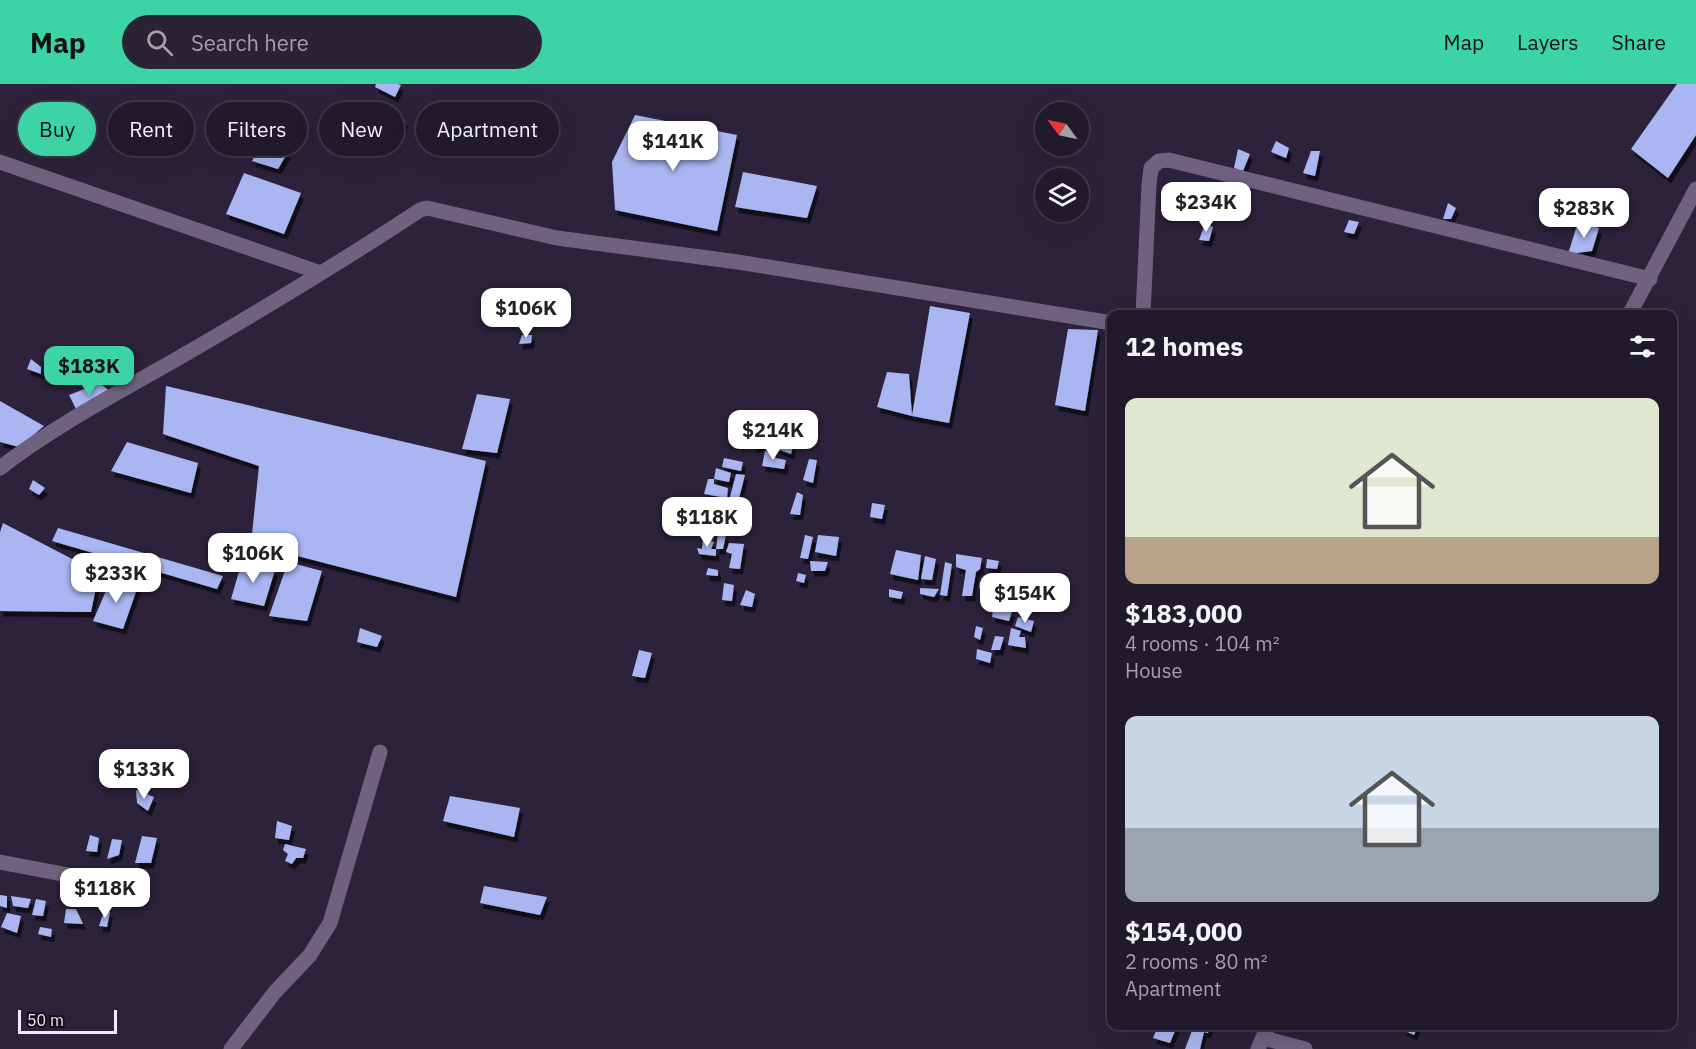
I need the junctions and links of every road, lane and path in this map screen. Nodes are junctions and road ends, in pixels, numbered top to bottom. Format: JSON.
{"nodes":[{"id":1,"x":0,"y":162,"type":"edge"},
{"id":2,"x":1696,"y":189,"type":"edge"},
{"id":3,"x":321,"y":273,"type":"junction"},
{"id":4,"x":1650,"y":279,"type":"junction"},
{"id":5,"x":1143,"y":310,"type":"edge"},
{"id":6,"x":1632,"y":310,"type":"edge"},
{"id":7,"x":1107,"y":322,"type":"edge"},
{"id":8,"x":0,"y":468,"type":"edge"},
{"id":9,"x":380,"y":752,"type":"dead end"},
{"id":10,"x":0,"y":862,"type":"edge"},
{"id":11,"x":142,"y":889,"type":"dead end"},
{"id":12,"x":1263,"y":1038,"type":"edge"},
{"id":13,"x":231,"y":1049,"type":"edge"},
{"id":14,"x":1305,"y":1049,"type":"edge"}],
"edges":[{"from":1,"to":3,"type":"street"},
{"from":2,"to":4,"type":"street"},
{"from":3,"to":7,"type":"street"},
{"from":3,"to":8,"type":"street"},
{"from":4,"to":5,"type":"street"},
{"from":4,"to":6,"type":"street"},
{"from":9,"to":13,"type":"street"},
{"from":10,"to":11,"type":"street"},
{"from":12,"to":14,"type":"street"}]}
